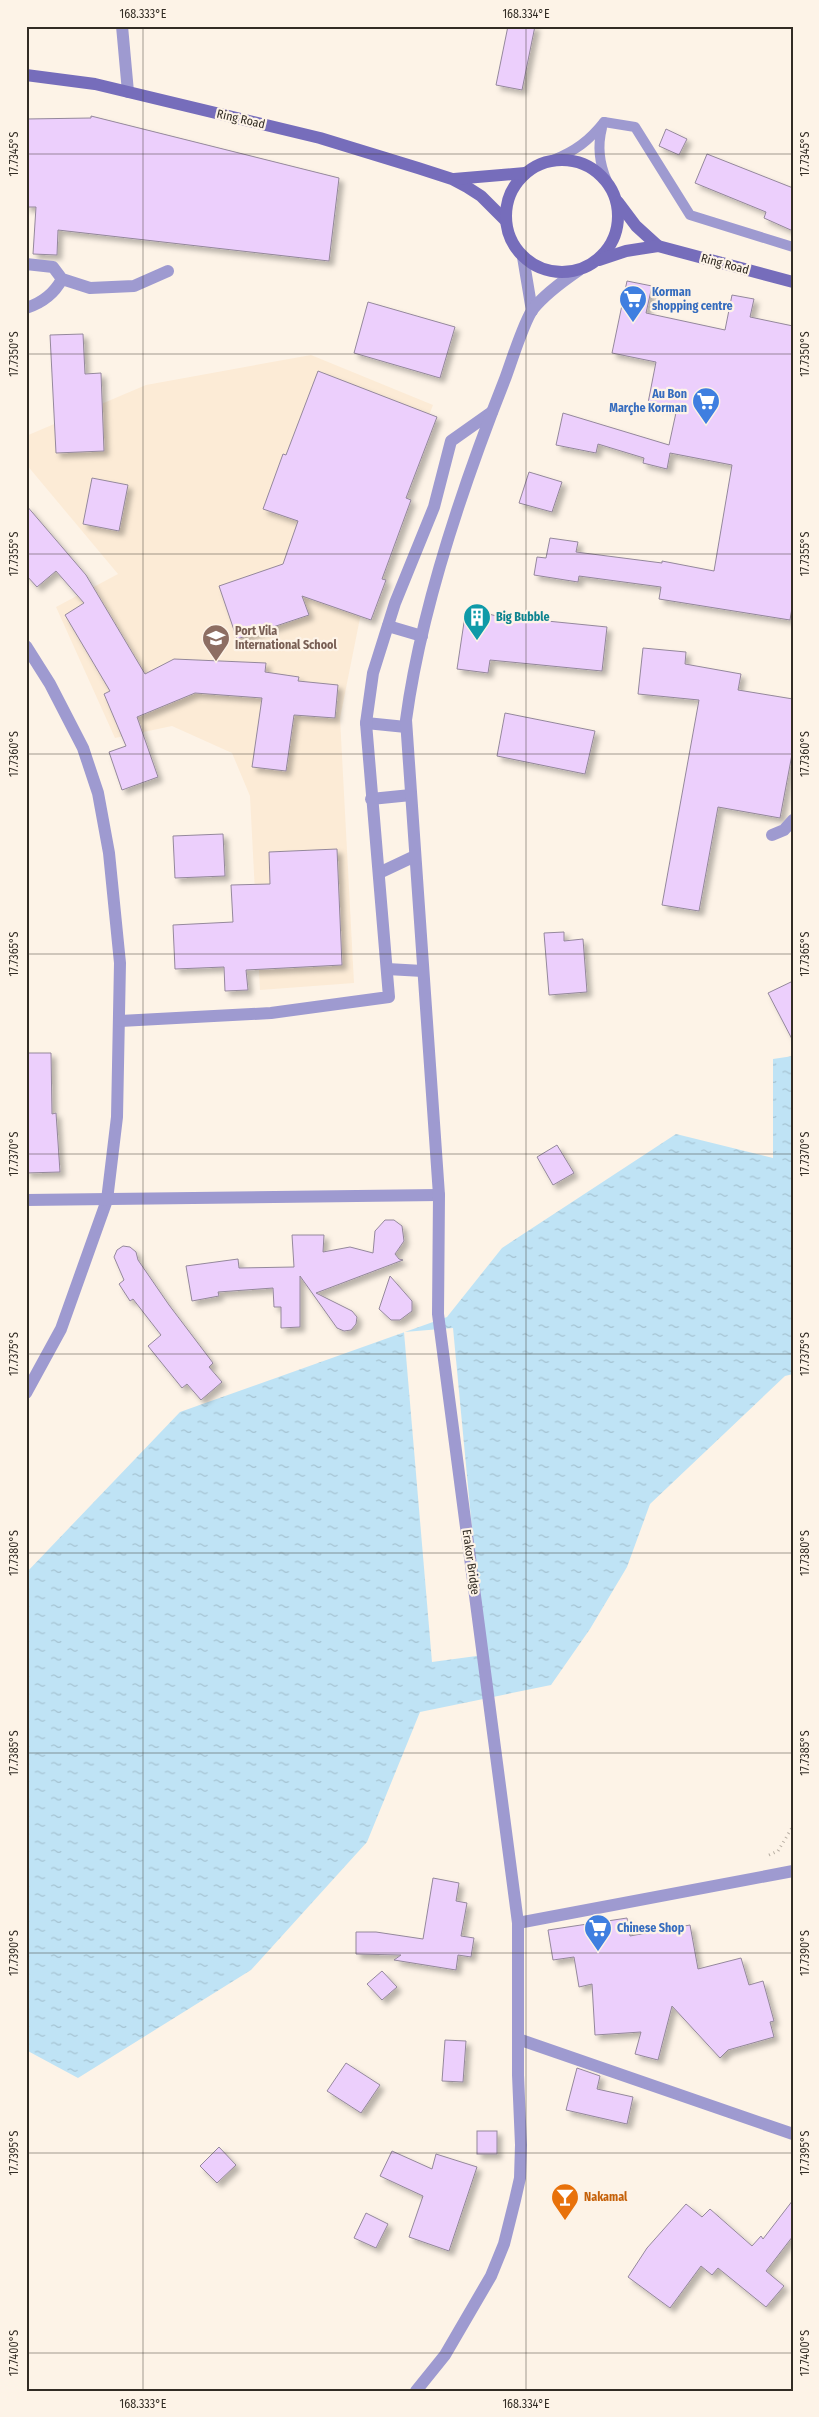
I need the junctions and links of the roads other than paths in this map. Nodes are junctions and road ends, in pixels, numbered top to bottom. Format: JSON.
{"nodes":[{"id":1,"x":122,"y":26,"type":"edge"},
{"id":2,"x":26,"y":75,"type":"edge"},
{"id":3,"x":128,"y":92,"type":"junction"},
{"id":4,"x":604,"y":122,"type":"junction"},
{"id":5,"x":553,"y":160,"type":"junction"},
{"id":6,"x":525,"y":173,"type":"junction"},
{"id":7,"x":452,"y":179,"type":"junction"},
{"id":8,"x":606,"y":181,"type":"junction"},
{"id":9,"x":616,"y":201,"type":"junction"},
{"id":10,"x":505,"y":220,"type":"junction"},
{"id":11,"x":658,"y":246,"type":"junction"},
{"id":12,"x":793,"y":247,"type":"edge"},
{"id":13,"x":523,"y":257,"type":"junction"},
{"id":14,"x":596,"y":261,"type":"junction"},
{"id":15,"x":26,"y":264,"type":"edge"},
{"id":16,"x":579,"y":270,"type":"junction"},
{"id":17,"x":168,"y":271,"type":"dead end"},
{"id":18,"x":62,"y":279,"type":"junction"},
{"id":19,"x":793,"y":282,"type":"edge"},
{"id":20,"x":26,"y":308,"type":"edge"},
{"id":21,"x":532,"y":311,"type":"junction"},
{"id":22,"x":492,"y":412,"type":"junction"},
{"id":23,"x":388,"y":626,"type":"junction"},
{"id":24,"x":422,"y":636,"type":"junction"},
{"id":25,"x":26,"y":646,"type":"edge"},
{"id":26,"x":366,"y":723,"type":"junction"},
{"id":27,"x":406,"y":727,"type":"junction"},
{"id":28,"x":411,"y":795,"type":"junction"},
{"id":29,"x":371,"y":799,"type":"junction"},
{"id":30,"x":793,"y":820,"type":"edge"},
{"id":31,"x":772,"y":835,"type":"dead end"},
{"id":32,"x":415,"y":856,"type":"junction"},
{"id":33,"x":379,"y":873,"type":"junction"},
{"id":34,"x":388,"y":969,"type":"junction"},
{"id":35,"x":423,"y":971,"type":"junction"},
{"id":36,"x":120,"y":1021,"type":"junction"},
{"id":37,"x":439,"y":1195,"type":"junction"},
{"id":38,"x":26,"y":1200,"type":"edge"},
{"id":39,"x":107,"y":1200,"type":"junction"},
{"id":40,"x":26,"y":1393,"type":"edge"},
{"id":41,"x":793,"y":1871,"type":"edge"},
{"id":42,"x":518,"y":1923,"type":"junction"},
{"id":43,"x":518,"y":2039,"type":"junction"},
{"id":44,"x":793,"y":2134,"type":"edge"},
{"id":45,"x":416,"y":2391,"type":"edge"}],
"edges":[{"from":1,"to":3,"type":"street"},
{"from":2,"to":3,"type":"main road","name":"Ring Road"},
{"from":3,"to":7,"type":"main road","name":"Ring Road"},
{"from":4,"to":5,"type":"lane"},
{"from":4,"to":8,"type":"lane"},
{"from":4,"to":12,"type":"lane"},
{"from":5,"to":6,"type":"main road"},
{"from":5,"to":8,"type":"main road"},
{"from":6,"to":7,"type":"main road","name":"Ring Road"},
{"from":6,"to":10,"type":"main road"},
{"from":7,"to":10,"type":"main road","name":"Ring Road"},
{"from":8,"to":9,"type":"main road"},
{"from":9,"to":11,"type":"main road","name":"Ring Road"},
{"from":9,"to":14,"type":"main road"},
{"from":10,"to":13,"type":"main road"},
{"from":11,"to":14,"type":"main road","name":"Ring Road"},
{"from":11,"to":19,"type":"main road","name":"Ring Road"},
{"from":13,"to":16,"type":"main road"},
{"from":13,"to":21,"type":"street"},
{"from":14,"to":16,"type":"main road"},
{"from":15,"to":18,"type":"street"},
{"from":16,"to":21,"type":"street"},
{"from":17,"to":18,"type":"street"},
{"from":18,"to":20,"type":"street"},
{"from":21,"to":22,"type":"street","name":"Erakor Bridge"},
{"from":22,"to":23,"type":"street"},
{"from":22,"to":24,"type":"street","name":"Erakor Bridge"},
{"from":23,"to":24,"type":"street"},
{"from":23,"to":26,"type":"street"},
{"from":24,"to":27,"type":"street","name":"Erakor Bridge"},
{"from":25,"to":36,"type":"street"},
{"from":26,"to":27,"type":"street"},
{"from":26,"to":29,"type":"street"},
{"from":27,"to":28,"type":"street","name":"Erakor Bridge"},
{"from":28,"to":29,"type":"street"},
{"from":28,"to":32,"type":"street","name":"Erakor Bridge"},
{"from":29,"to":33,"type":"street"},
{"from":30,"to":31,"type":"street"},
{"from":32,"to":33,"type":"street"},
{"from":32,"to":35,"type":"street","name":"Erakor Bridge"},
{"from":33,"to":34,"type":"street"},
{"from":34,"to":35,"type":"street"},
{"from":34,"to":36,"type":"street"},
{"from":35,"to":37,"type":"street","name":"Erakor Bridge"},
{"from":36,"to":39,"type":"street"},
{"from":37,"to":39,"type":"street"},
{"from":37,"to":42,"type":"street","name":"Erakor Bridge"},
{"from":38,"to":39,"type":"street"},
{"from":39,"to":40,"type":"street"},
{"from":41,"to":42,"type":"street"},
{"from":42,"to":43,"type":"street","name":"Erakor Bridge"},
{"from":43,"to":44,"type":"street"},
{"from":43,"to":45,"type":"street","name":"Erakor Bridge"}]}
